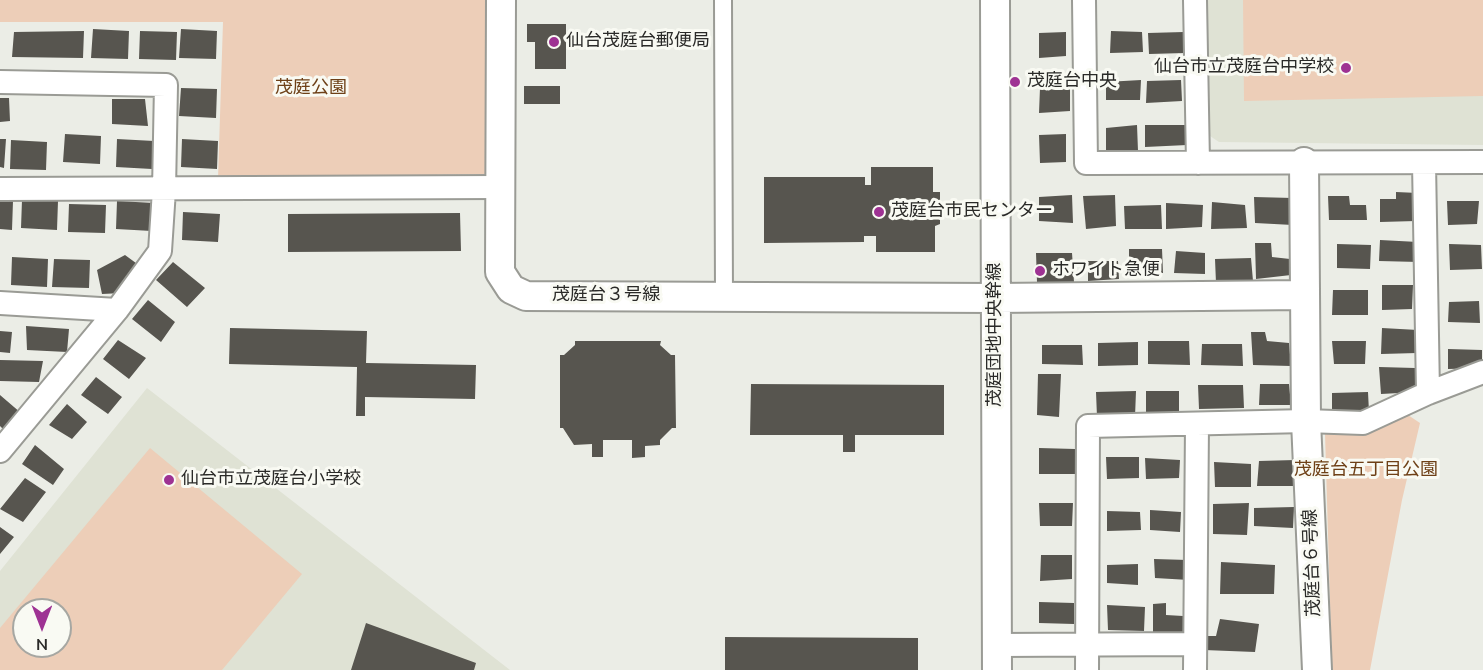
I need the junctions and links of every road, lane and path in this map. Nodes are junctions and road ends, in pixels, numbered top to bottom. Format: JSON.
{"nodes":[{"id":1,"x":501,"y":0,"type":"edge"},
{"id":2,"x":723,"y":0,"type":"edge"},
{"id":3,"x":995,"y":0,"type":"edge"},
{"id":4,"x":1084,"y":0,"type":"edge"},
{"id":5,"x":1196,"y":0,"type":"edge"},
{"id":6,"x":0,"y":82,"type":"edge"},
{"id":7,"x":1304,"y":162,"type":"junction"},
{"id":8,"x":1483,"y":162,"type":"edge"},
{"id":9,"x":1197,"y":163,"type":"junction"},
{"id":10,"x":1424,"y":163,"type":"junction"},
{"id":11,"x":500,"y":187,"type":"junction"},
{"id":12,"x":0,"y":189,"type":"edge"},
{"id":13,"x":164,"y":190,"type":"junction"},
{"id":14,"x":1304,"y":295,"type":"junction"},
{"id":15,"x":724,"y":296,"type":"junction"},
{"id":16,"x":995,"y":298,"type":"junction"},
{"id":17,"x":0,"y":303,"type":"edge"},
{"id":18,"x":117,"y":310,"type":"junction"},
{"id":19,"x":1483,"y":372,"type":"edge"},
{"id":20,"x":1428,"y":393,"type":"junction"},
{"id":21,"x":1306,"y":421,"type":"junction"},
{"id":22,"x":1197,"y":424,"type":"junction"},
{"id":23,"x":0,"y":451,"type":"edge"},
{"id":24,"x":1195,"y":644,"type":"junction"},
{"id":25,"x":1087,"y":645,"type":"junction"},
{"id":26,"x":997,"y":657,"type":"edge"},
{"id":27,"x":1087,"y":670,"type":"edge"},
{"id":28,"x":1195,"y":670,"type":"edge"},
{"id":29,"x":1317,"y":670,"type":"edge"}],
"edges":[{"from":1,"to":11,"type":"street","name":"茂庭台３号線"},
{"from":2,"to":15,"type":"street"},
{"from":3,"to":16,"type":"street","name":"茂庭団地中央幹線"},
{"from":4,"to":9,"type":"street"},
{"from":5,"to":9,"type":"street"},
{"from":6,"to":13,"type":"street"},
{"from":7,"to":9,"type":"street"},
{"from":7,"to":10,"type":"street"},
{"from":7,"to":14,"type":"street","name":"茂庭台６号線"},
{"from":8,"to":10,"type":"street"},
{"from":10,"to":20,"type":"street"},
{"from":11,"to":13,"type":"street"},
{"from":11,"to":15,"type":"street","name":"茂庭台３号線"},
{"from":12,"to":13,"type":"street"},
{"from":13,"to":18,"type":"street"},
{"from":14,"to":16,"type":"street","name":"茂庭台３号線"},
{"from":14,"to":21,"type":"street","name":"茂庭台６号線"},
{"from":15,"to":16,"type":"street","name":"茂庭台３号線"},
{"from":16,"to":26,"type":"street","name":"茂庭団地中央幹線"},
{"from":17,"to":18,"type":"street"},
{"from":18,"to":23,"type":"street"},
{"from":19,"to":20,"type":"street"},
{"from":20,"to":21,"type":"street"},
{"from":21,"to":22,"type":"street"},
{"from":21,"to":29,"type":"street","name":"茂庭台６号線"},
{"from":22,"to":24,"type":"street"},
{"from":22,"to":25,"type":"street"},
{"from":24,"to":25,"type":"street"},
{"from":24,"to":28,"type":"street"},
{"from":25,"to":26,"type":"street"},
{"from":25,"to":27,"type":"street"}]}
